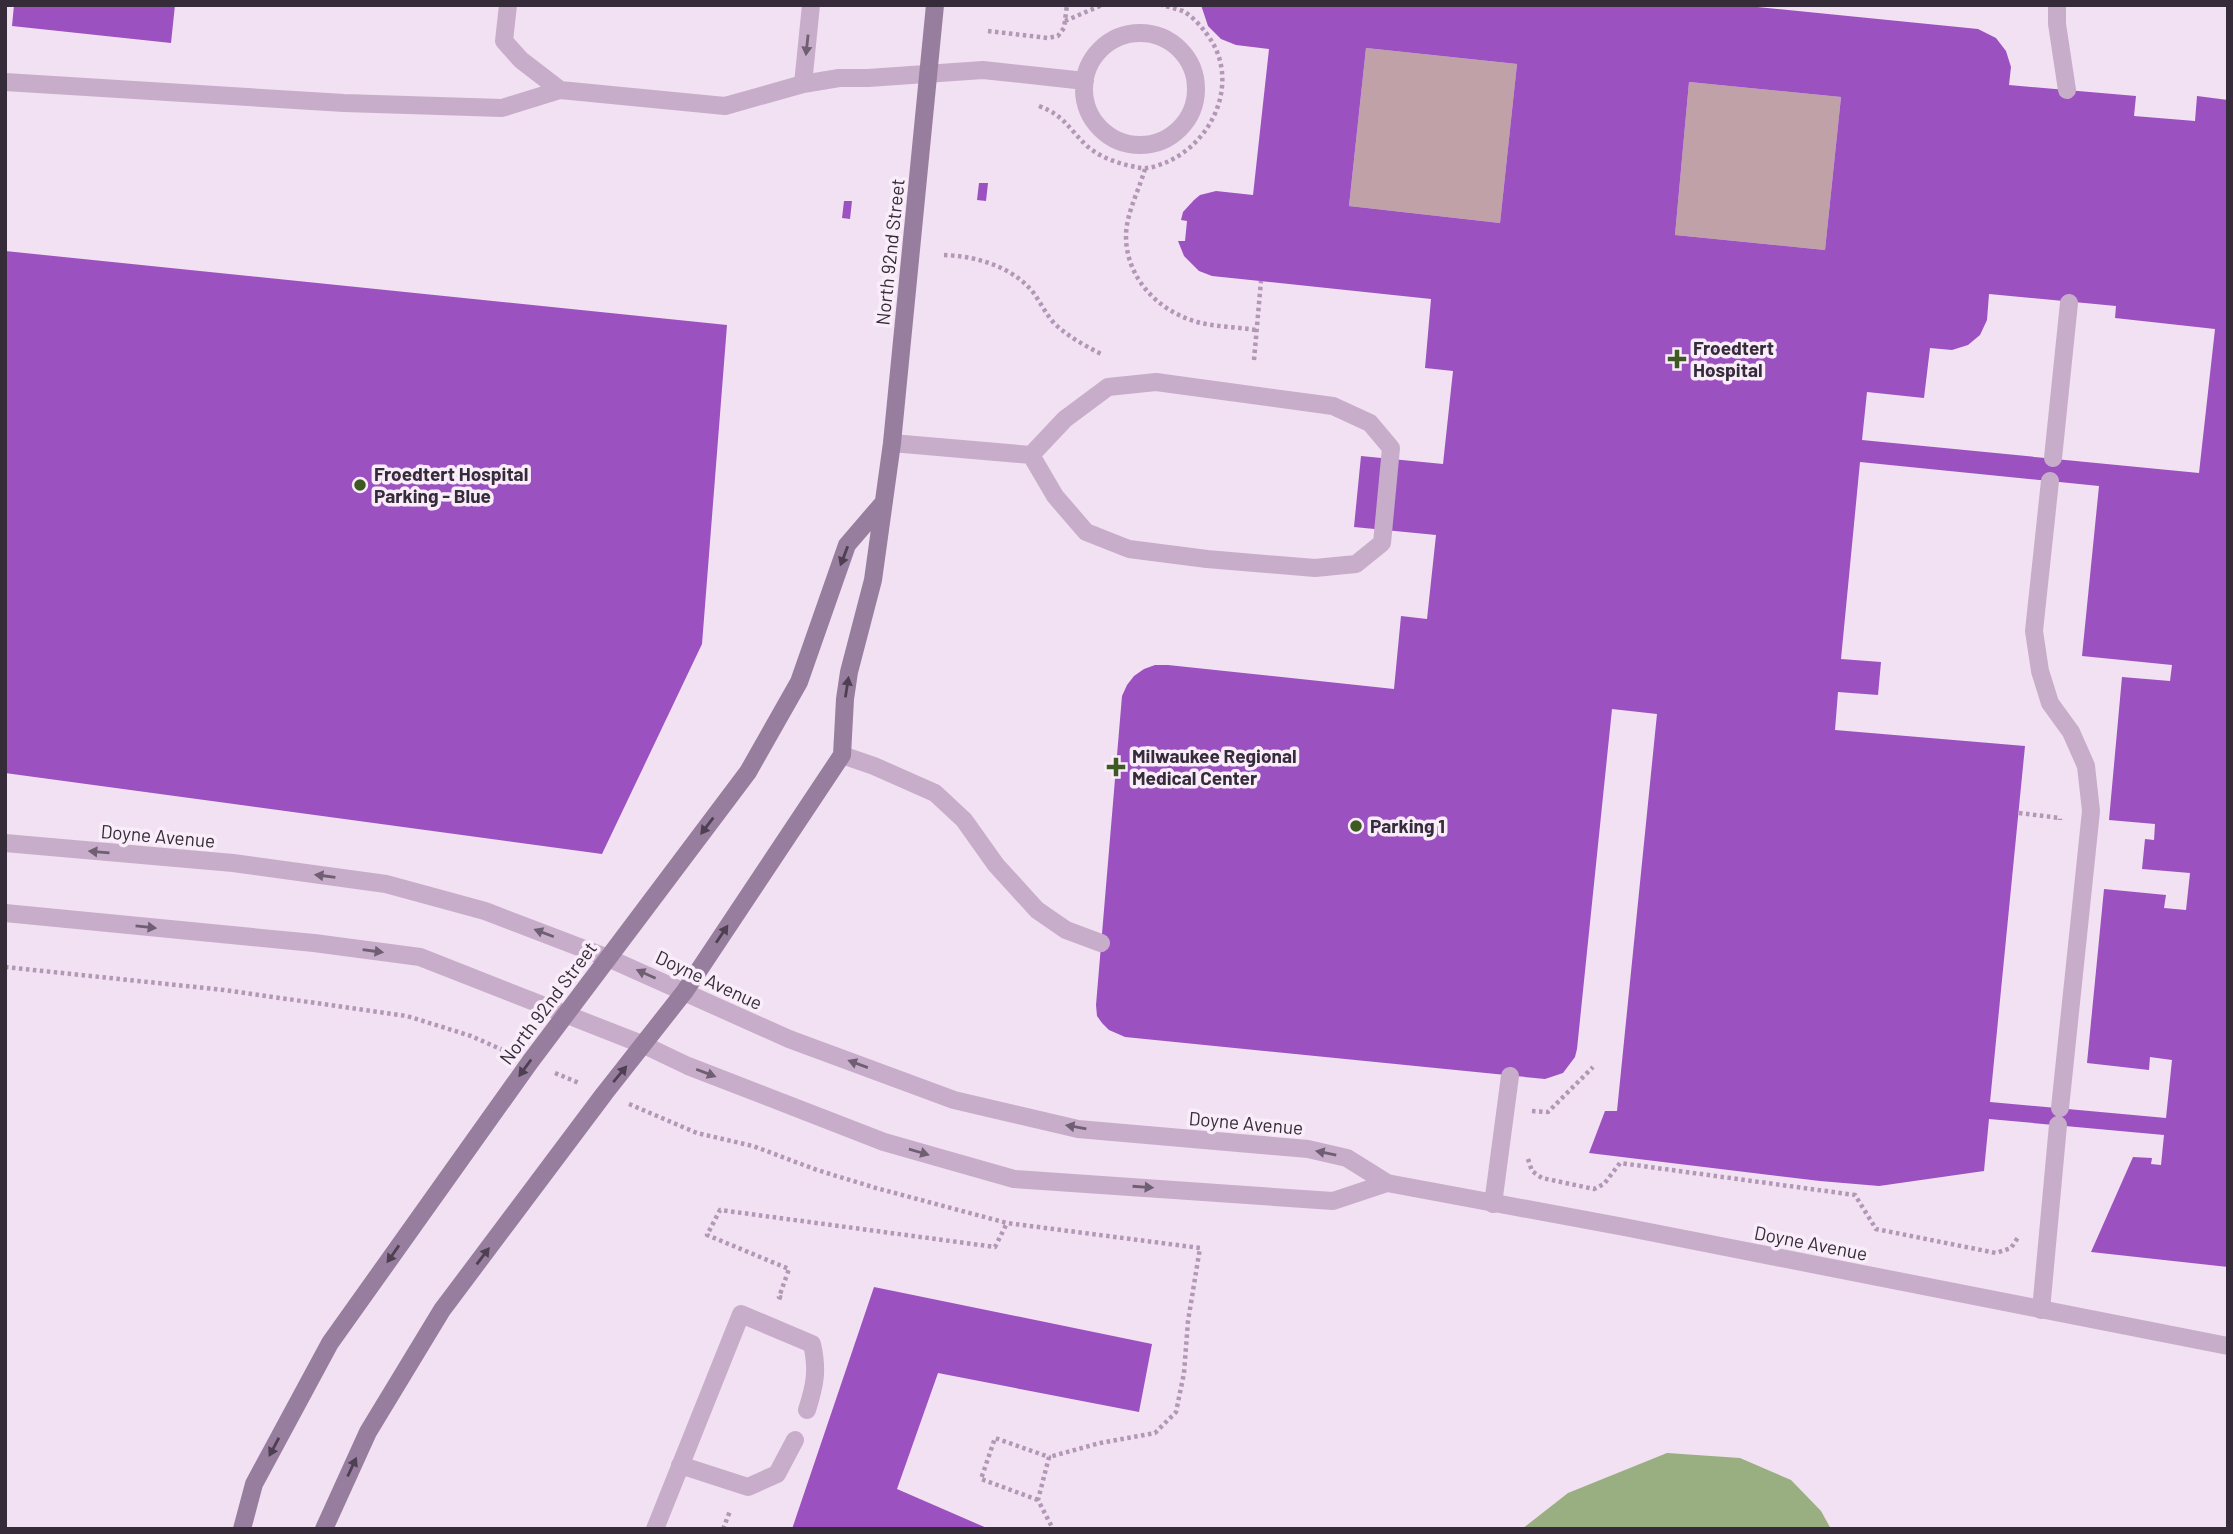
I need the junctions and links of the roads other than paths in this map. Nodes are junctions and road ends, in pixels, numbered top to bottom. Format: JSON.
{"nodes":[{"id":1,"x":508,"y":5,"type":"edge"},
{"id":2,"x":811,"y":5,"type":"edge"},
{"id":3,"x":935,"y":5,"type":"edge"},
{"id":4,"x":2057,"y":5,"type":"edge"},
{"id":5,"x":929,"y":74,"type":"junction"},
{"id":6,"x":1085,"y":81,"type":"junction"},
{"id":7,"x":5,"y":82,"type":"edge"},
{"id":8,"x":803,"y":84,"type":"junction"},
{"id":9,"x":560,"y":90,"type":"junction"},
{"id":10,"x":2067,"y":90,"type":"dead end"},
{"id":11,"x":2069,"y":303,"type":"dead end"},
{"id":12,"x":892,"y":443,"type":"junction"},
{"id":13,"x":1031,"y":456,"type":"junction"},
{"id":14,"x":2053,"y":458,"type":"dead end"},
{"id":15,"x":2050,"y":481,"type":"dead end"},
{"id":16,"x":884,"y":502,"type":"junction"},
{"id":17,"x":842,"y":755,"type":"junction"},
{"id":18,"x":5,"y":843,"type":"edge"},
{"id":19,"x":5,"y":913,"type":"edge"},
{"id":20,"x":1101,"y":943,"type":"dead end"},
{"id":21,"x":608,"y":958,"type":"junction"},
{"id":22,"x":685,"y":991,"type":"junction"},
{"id":23,"x":565,"y":1014,"type":"junction"},
{"id":24,"x":644,"y":1045,"type":"junction"},
{"id":25,"x":1510,"y":1076,"type":"dead end"},
{"id":26,"x":1387,"y":1183,"type":"junction"},
{"id":27,"x":1493,"y":1204,"type":"junction"},
{"id":28,"x":2040,"y":1310,"type":"junction"},
{"id":29,"x":2228,"y":1346,"type":"edge"},
{"id":30,"x":807,"y":1410,"type":"dead end"},
{"id":31,"x":795,"y":1440,"type":"dead end"},
{"id":32,"x":680,"y":1465,"type":"junction"},
{"id":33,"x":242,"y":1529,"type":"edge"},
{"id":34,"x":324,"y":1529,"type":"edge"},
{"id":35,"x":654,"y":1529,"type":"edge"}],
"edges":[{"from":1,"to":9,"type":"street"},
{"from":2,"to":8,"type":"street","one_way":true},
{"from":3,"to":5,"type":"street","name":"North 92nd Street"},
{"from":4,"to":10,"type":"street"},
{"from":5,"to":6,"type":"street"},
{"from":5,"to":8,"type":"street"},
{"from":5,"to":12,"type":"street","name":"North 92nd Street"},
{"from":6,"to":6,"type":"street"},
{"from":7,"to":9,"type":"street"},
{"from":8,"to":9,"type":"street"},
{"from":11,"to":14,"type":"street"},
{"from":12,"to":13,"type":"street"},
{"from":12,"to":16,"type":"street","name":"North 92nd Street"},
{"from":13,"to":13,"type":"street"},
{"from":15,"to":28,"type":"street"},
{"from":17,"to":16,"type":"street","name":"North 92nd Street","one_way":true},
{"from":16,"to":21,"type":"street","name":"North 92nd Street","one_way":true},
{"from":17,"to":20,"type":"street"},
{"from":22,"to":17,"type":"street","one_way":true},
{"from":21,"to":18,"type":"street","name":"Doyne Avenue","one_way":true},
{"from":19,"to":23,"type":"street","name":"Doyne Avenue","one_way":true},
{"from":22,"to":21,"type":"street","name":"Doyne Avenue","one_way":true},
{"from":21,"to":23,"type":"street","name":"North 92nd Street"},
{"from":22,"to":24,"type":"street"},
{"from":26,"to":22,"type":"street","name":"Doyne Avenue","one_way":true},
{"from":23,"to":24,"type":"street","name":"Doyne Avenue"},
{"from":23,"to":33,"type":"street","name":"North 92nd Street","one_way":true},
{"from":24,"to":26,"type":"street","name":"Doyne Avenue","one_way":true},
{"from":34,"to":24,"type":"street","one_way":true},
{"from":25,"to":27,"type":"street"},
{"from":26,"to":27,"type":"street","name":"Doyne Avenue"},
{"from":27,"to":28,"type":"street","name":"Doyne Avenue"},
{"from":28,"to":29,"type":"street","name":"Doyne Avenue"},
{"from":30,"to":32,"type":"street"},
{"from":31,"to":32,"type":"street"},
{"from":32,"to":35,"type":"street"}]}
